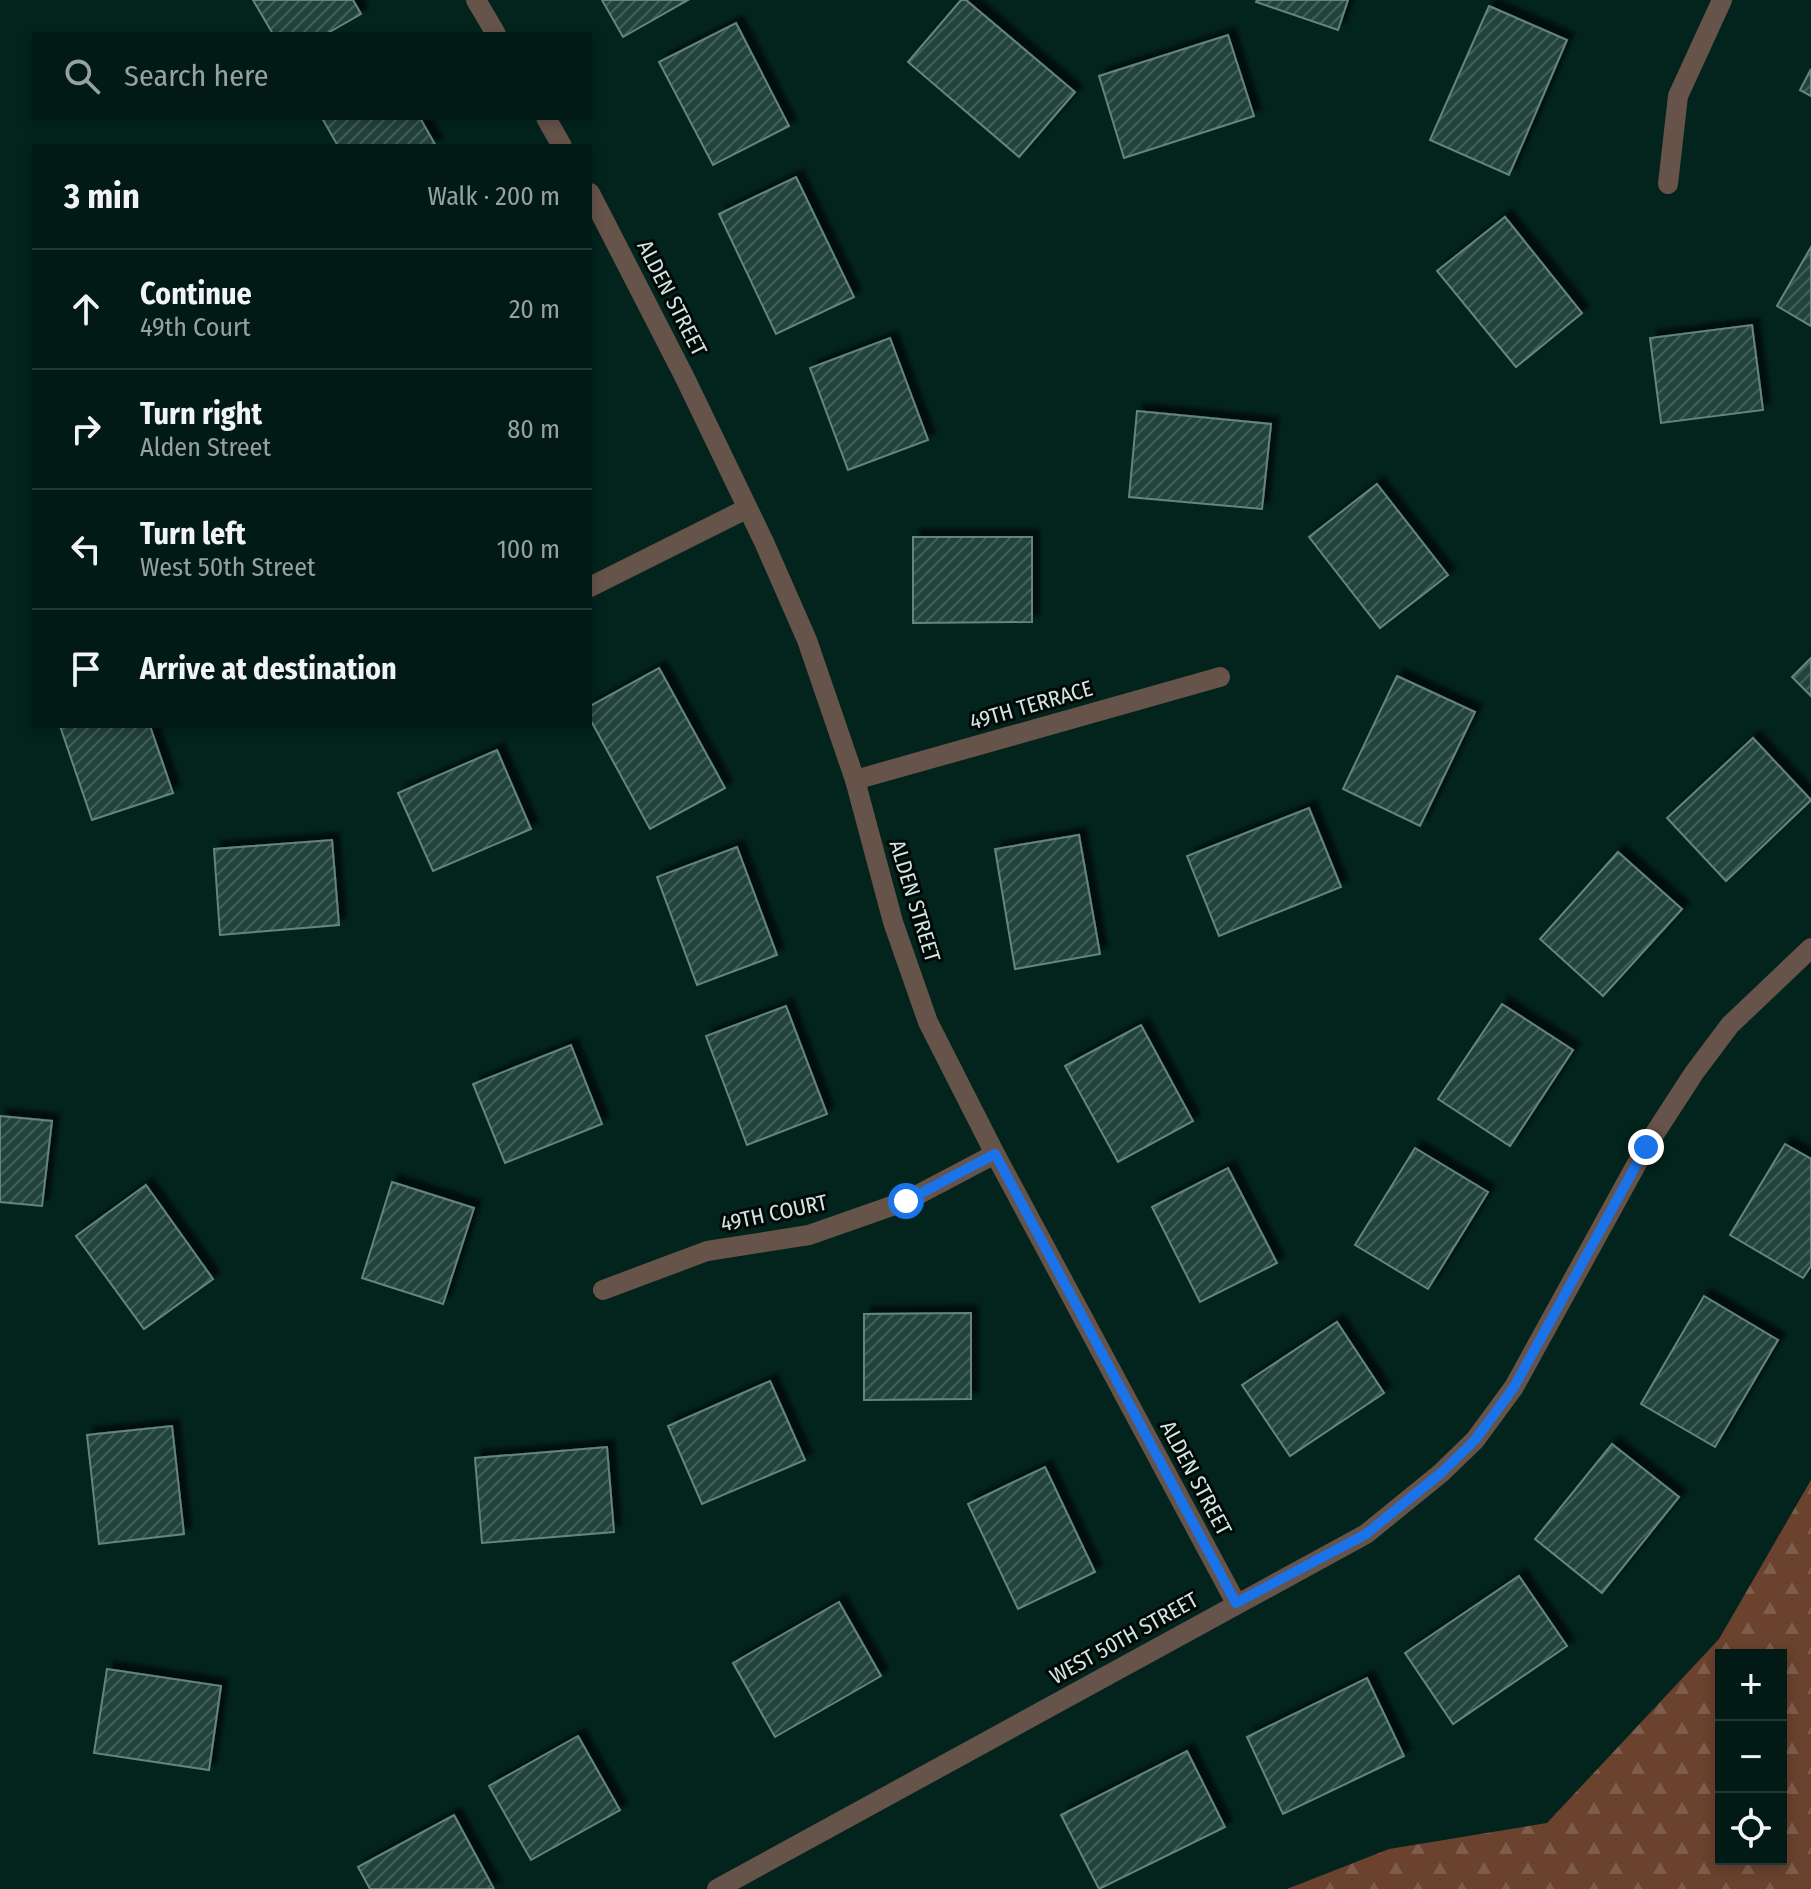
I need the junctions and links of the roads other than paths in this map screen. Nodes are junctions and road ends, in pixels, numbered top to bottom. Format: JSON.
{"nodes":[{"id":1,"x":476,"y":0,"type":"edge"},
{"id":2,"x":1722,"y":0,"type":"edge"},
{"id":3,"x":495,"y":32,"type":"edge"},
{"id":4,"x":547,"y":120,"type":"edge"},
{"id":5,"x":561,"y":144,"type":"edge"},
{"id":6,"x":1668,"y":184,"type":"dead end"},
{"id":7,"x":592,"y":197,"type":"edge"},
{"id":8,"x":746,"y":509,"type":"junction"},
{"id":9,"x":592,"y":586,"type":"edge"},
{"id":10,"x":1220,"y":677,"type":"dead end"},
{"id":11,"x":855,"y":780,"type":"junction"},
{"id":12,"x":1811,"y":948,"type":"edge"},
{"id":13,"x":995,"y":1154,"type":"junction"},
{"id":14,"x":603,"y":1290,"type":"dead end"},
{"id":15,"x":1236,"y":1603,"type":"junction"},
{"id":16,"x":717,"y":1889,"type":"edge"}],
"edges":[{"from":1,"to":3,"type":"street"},
{"from":2,"to":6,"type":"street"},
{"from":4,"to":5,"type":"street"},
{"from":7,"to":8,"type":"street","name":"ALDEN STREET"},
{"from":8,"to":9,"type":"street"},
{"from":8,"to":11,"type":"street","name":"ALDEN STREET"},
{"from":10,"to":11,"type":"street","name":"49TH TERRACE"},
{"from":11,"to":13,"type":"street","name":"ALDEN STREET"},
{"from":12,"to":15,"type":"street","name":"WEST 50TH STREET"},
{"from":13,"to":14,"type":"street","name":"49TH COURT"},
{"from":13,"to":15,"type":"street","name":"ALDEN STREET"},
{"from":15,"to":16,"type":"street","name":"WEST 50TH STREET"}]}
